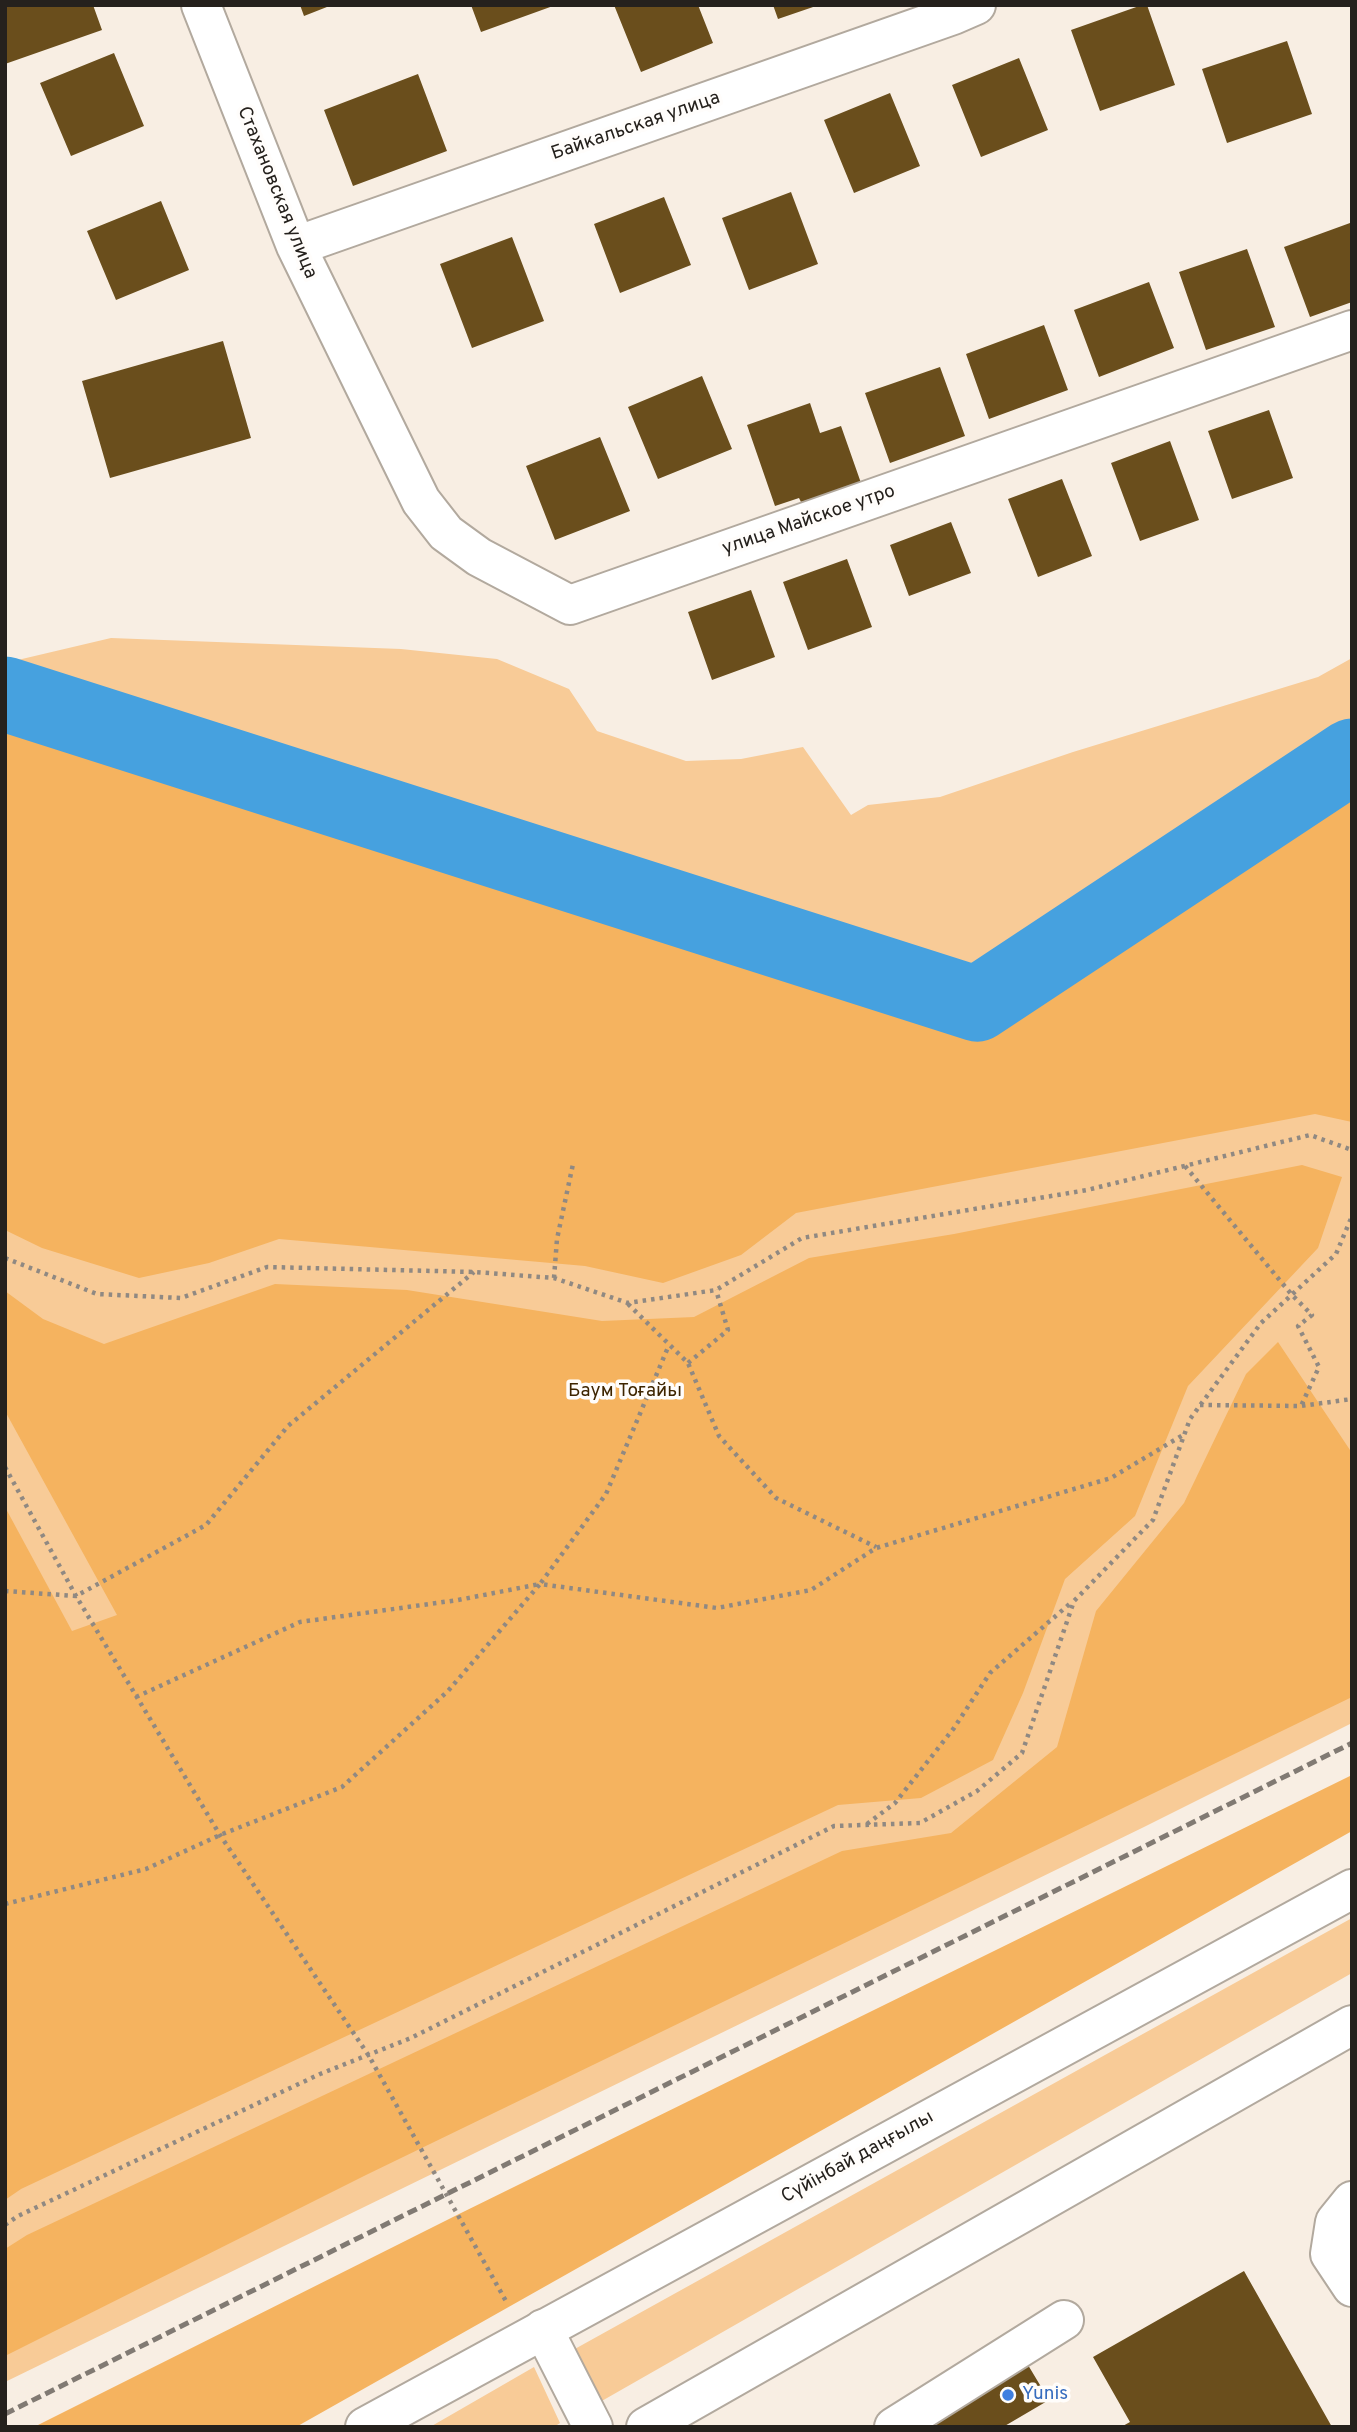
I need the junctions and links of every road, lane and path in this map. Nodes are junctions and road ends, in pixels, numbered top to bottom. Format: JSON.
{"nodes":[{"id":1,"x":201,"y":5,"type":"edge"},
{"id":2,"x":960,"y":9,"type":"edge"},
{"id":3,"x":296,"y":246,"type":"junction"},
{"id":4,"x":1352,"y":330,"type":"edge"},
{"id":5,"x":359,"y":378,"type":"joint"},
{"id":6,"x":1352,"y":1150,"type":"edge"},
{"id":7,"x":573,"y":1164,"type":"dead end"},
{"id":8,"x":1185,"y":1166,"type":"junction"},
{"id":9,"x":1352,"y":1216,"type":"edge"},
{"id":10,"x":5,"y":1258,"type":"edge"},
{"id":11,"x":11,"y":1262,"type":"junction"},
{"id":12,"x":5,"y":1266,"type":"edge"},
{"id":13,"x":475,"y":1272,"type":"junction"},
{"id":14,"x":554,"y":1278,"type":"junction"},
{"id":15,"x":716,"y":1290,"type":"junction"},
{"id":16,"x":1292,"y":1295,"type":"junction"},
{"id":17,"x":628,"y":1303,"type":"junction"},
{"id":18,"x":669,"y":1345,"type":"junction"},
{"id":19,"x":688,"y":1363,"type":"junction"},
{"id":20,"x":1352,"y":1399,"type":"edge"},
{"id":21,"x":1200,"y":1405,"type":"junction"},
{"id":22,"x":1301,"y":1406,"type":"junction"},
{"id":23,"x":1185,"y":1434,"type":"junction"},
{"id":24,"x":5,"y":1467,"type":"edge"},
{"id":25,"x":876,"y":1548,"type":"junction"},
{"id":26,"x":540,"y":1584,"type":"junction"},
{"id":27,"x":5,"y":1591,"type":"edge"},
{"id":28,"x":76,"y":1597,"type":"junction"},
{"id":29,"x":1074,"y":1601,"type":"junction"},
{"id":30,"x":136,"y":1696,"type":"junction"},
{"id":31,"x":864,"y":1825,"type":"junction"},
{"id":32,"x":220,"y":1835,"type":"junction"},
{"id":33,"x":1352,"y":1889,"type":"edge"},
{"id":34,"x":5,"y":1905,"type":"edge"},
{"id":35,"x":1352,"y":2025,"type":"edge"},
{"id":36,"x":369,"y":2056,"type":"junction"},
{"id":37,"x":1352,"y":2201,"type":"edge"},
{"id":38,"x":5,"y":2225,"type":"edge"},
{"id":39,"x":1352,"y":2287,"type":"edge"},
{"id":40,"x":1064,"y":2320,"type":"dead end"},
{"id":41,"x":535,"y":2334,"type":"junction"},
{"id":42,"x":365,"y":2427,"type":"edge"},
{"id":43,"x":593,"y":2427,"type":"edge"},
{"id":44,"x":646,"y":2427,"type":"edge"},
{"id":45,"x":894,"y":2427,"type":"edge"}],
"edges":[{"from":1,"to":3,"type":"street","name":"Стахановская улица"},
{"from":2,"to":3,"type":"street","name":"Байкальская улица"},
{"from":3,"to":5,"type":"street","name":"Стахановская улица"},
{"from":4,"to":5,"type":"street","name":"улица Майское утро"},
{"from":6,"to":8,"type":"path"},
{"from":7,"to":14,"type":"path"},
{"from":8,"to":15,"type":"path"},
{"from":8,"to":16,"type":"path"},
{"from":9,"to":16,"type":"path"},
{"from":10,"to":11,"type":"path"},
{"from":11,"to":12,"type":"path"},
{"from":11,"to":13,"type":"path"},
{"from":13,"to":14,"type":"path"},
{"from":13,"to":28,"type":"path"},
{"from":14,"to":17,"type":"path"},
{"from":15,"to":17,"type":"path"},
{"from":15,"to":19,"type":"path"},
{"from":16,"to":21,"type":"path"},
{"from":16,"to":22,"type":"path"},
{"from":17,"to":18,"type":"path"},
{"from":18,"to":19,"type":"path"},
{"from":18,"to":26,"type":"path"},
{"from":19,"to":25,"type":"path"},
{"from":20,"to":22,"type":"path"},
{"from":21,"to":22,"type":"path"},
{"from":21,"to":23,"type":"path"},
{"from":23,"to":25,"type":"path"},
{"from":23,"to":29,"type":"path"},
{"from":24,"to":28,"type":"path"},
{"from":25,"to":26,"type":"path"},
{"from":26,"to":30,"type":"path"},
{"from":26,"to":32,"type":"path"},
{"from":27,"to":28,"type":"path"},
{"from":28,"to":30,"type":"path"},
{"from":29,"to":31,"type":"path"},
{"from":29,"to":31,"type":"path"},
{"from":30,"to":32,"type":"path"},
{"from":31,"to":36,"type":"path"},
{"from":32,"to":34,"type":"path"},
{"from":32,"to":36,"type":"path"},
{"from":33,"to":41,"type":"street","name":"Сүйінбай даңғылы"},
{"from":35,"to":44,"type":"street"},
{"from":36,"to":38,"type":"path"},
{"from":36,"to":41,"type":"path"},
{"from":37,"to":39,"type":"street"},
{"from":40,"to":45,"type":"street"},
{"from":41,"to":42,"type":"street","name":"Сүйінбай даңғылы"},
{"from":41,"to":43,"type":"street"}]}
